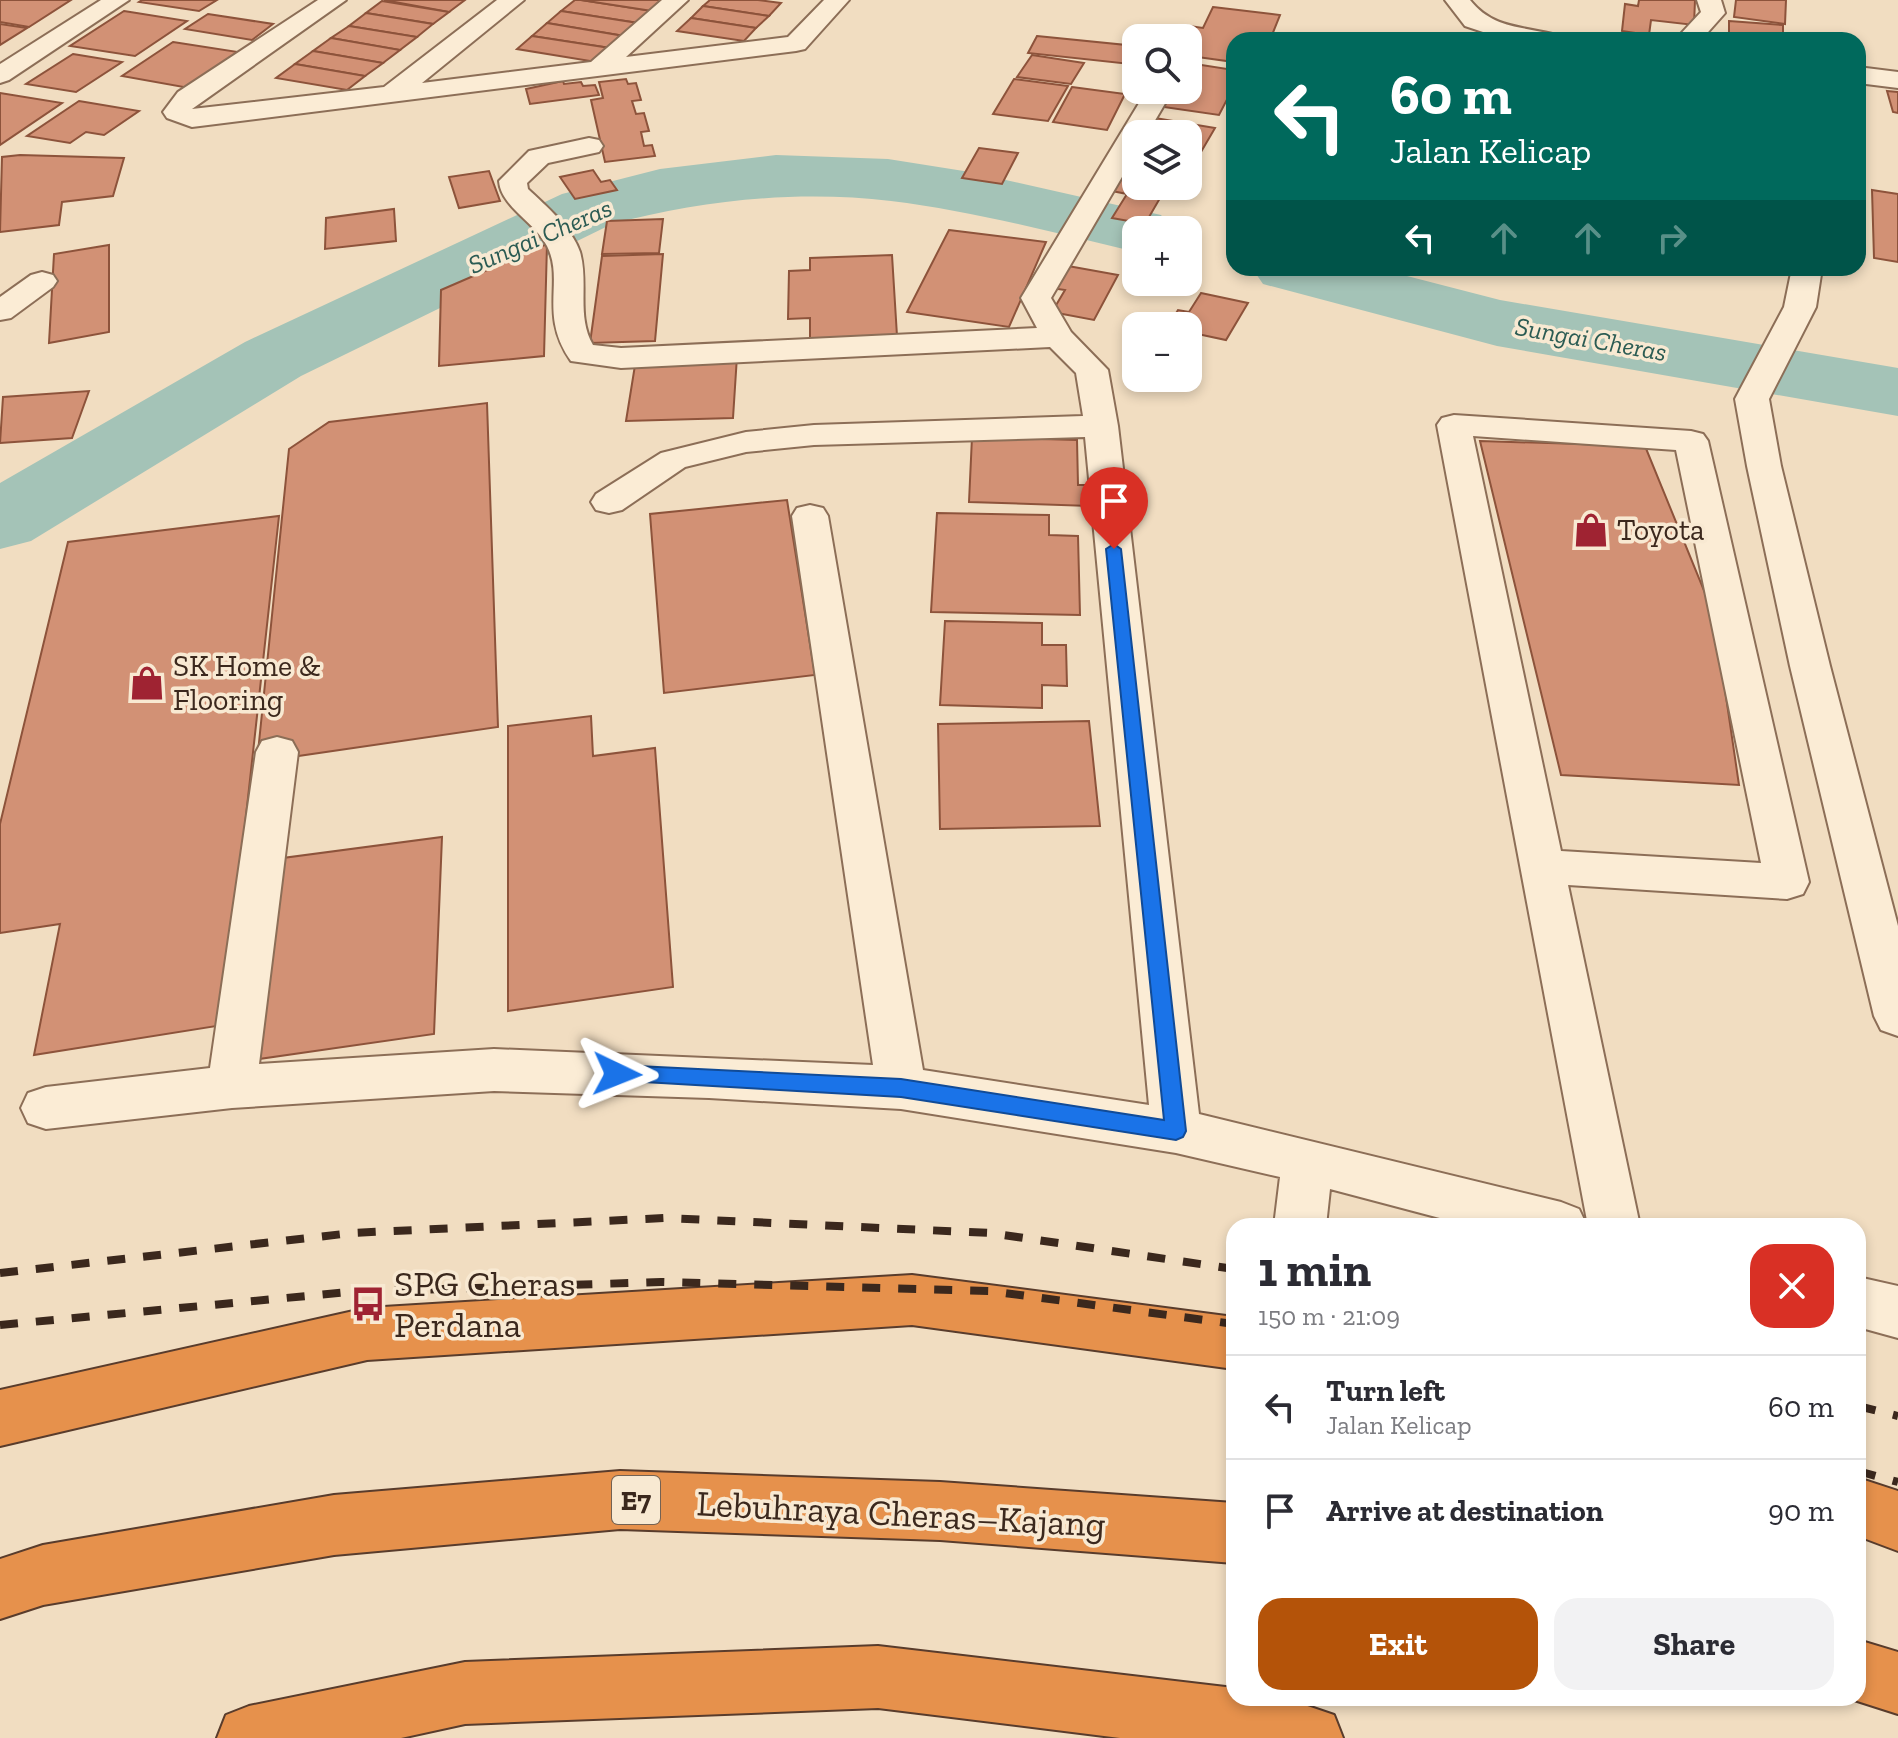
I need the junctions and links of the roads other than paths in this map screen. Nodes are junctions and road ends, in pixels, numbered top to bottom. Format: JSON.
{"nodes":[{"id":1,"x":117,"y":0,"type":"edge"},
{"id":2,"x":334,"y":0,"type":"edge"},
{"id":3,"x":512,"y":0,"type":"edge"},
{"id":4,"x":676,"y":0,"type":"edge"},
{"id":5,"x":837,"y":0,"type":"edge"},
{"id":6,"x":1457,"y":0,"type":"edge"},
{"id":7,"x":1709,"y":0,"type":"edge"},
{"id":8,"x":1508,"y":32,"type":"edge"},
{"id":9,"x":1695,"y":32,"type":"edge"},
{"id":10,"x":599,"y":68,"type":"junction"},
{"id":11,"x":0,"y":75,"type":"edge"},
{"id":12,"x":1866,"y":76,"type":"edge"},
{"id":13,"x":1898,"y":80,"type":"edge"},
{"id":14,"x":393,"y":93,"type":"junction"},
{"id":15,"x":1152,"y":104,"type":"edge"},
{"id":16,"x":589,"y":146,"type":"dead end"},
{"id":17,"x":1806,"y":276,"type":"edge"},
{"id":18,"x":42,"y":281,"type":"dead end"},
{"id":19,"x":0,"y":311,"type":"edge"},
{"id":20,"x":1058,"y":337,"type":"junction"},
{"id":21,"x":1101,"y":426,"type":"junction"},
{"id":22,"x":609,"y":502,"type":"dead end"},
{"id":23,"x":810,"y":516,"type":"dead end"},
{"id":24,"x":277,"y":752,"type":"dead end"},
{"id":25,"x":1542,"y":867,"type":"junction"},
{"id":26,"x":1898,"y":1016,"type":"edge"},
{"id":27,"x":232,"y":1087,"type":"junction"},
{"id":28,"x":901,"y":1088,"type":"junction"},
{"id":29,"x":46,"y":1108,"type":"dead end"},
{"id":30,"x":1176,"y":1131,"type":"junction"},
{"id":31,"x":1308,"y":1161,"type":"junction"},
{"id":32,"x":1301,"y":1218,"type":"edge"},
{"id":33,"x":1530,"y":1218,"type":"edge"},
{"id":34,"x":1612,"y":1218,"type":"edge"},
{"id":35,"x":1866,"y":1304,"type":"edge"},
{"id":36,"x":1898,"y":1312,"type":"edge"},
{"id":37,"x":1226,"y":1342,"type":"edge"},
{"id":38,"x":0,"y":1418,"type":"edge"},
{"id":39,"x":1866,"y":1510,"type":"edge"},
{"id":40,"x":1898,"y":1521,"type":"edge"},
{"id":41,"x":1226,"y":1532,"type":"edge"},
{"id":42,"x":21,"y":1582,"type":"edge"},
{"id":43,"x":1866,"y":1673,"type":"edge"},
{"id":44,"x":1898,"y":1683,"type":"edge"},
{"id":45,"x":249,"y":1738,"type":"edge"},
{"id":46,"x":1311,"y":1738,"type":"edge"}],
"edges":[{"from":1,"to":11,"type":"street"},
{"from":2,"to":14,"type":"street"},
{"from":3,"to":14,"type":"street"},
{"from":4,"to":10,"type":"street"},
{"from":5,"to":10,"type":"street"},
{"from":6,"to":8,"type":"street"},
{"from":7,"to":9,"type":"street"},
{"from":10,"to":14,"type":"street"},
{"from":12,"to":13,"type":"street"},
{"from":15,"to":20,"type":"street"},
{"from":16,"to":20,"type":"street"},
{"from":17,"to":26,"type":"street"},
{"from":18,"to":19,"type":"street"},
{"from":20,"to":21,"type":"street"},
{"from":21,"to":22,"type":"street"},
{"from":21,"to":30,"type":"street"},
{"from":23,"to":28,"type":"street"},
{"from":24,"to":27,"type":"street"},
{"from":25,"to":25,"type":"street"},
{"from":25,"to":34,"type":"street"},
{"from":27,"to":28,"type":"street"},
{"from":27,"to":29,"type":"street"},
{"from":28,"to":30,"type":"street"},
{"from":30,"to":31,"type":"street"},
{"from":31,"to":32,"type":"street"},
{"from":31,"to":33,"type":"street"},
{"from":35,"to":36,"type":"street"},
{"from":37,"to":38,"type":"highway"},
{"from":39,"to":40,"type":"highway"},
{"from":41,"to":42,"type":"highway","name":"Lebuhraya Cheras–Kajang","number":"E7"},
{"from":43,"to":44,"type":"highway"},
{"from":45,"to":46,"type":"highway"}]}
